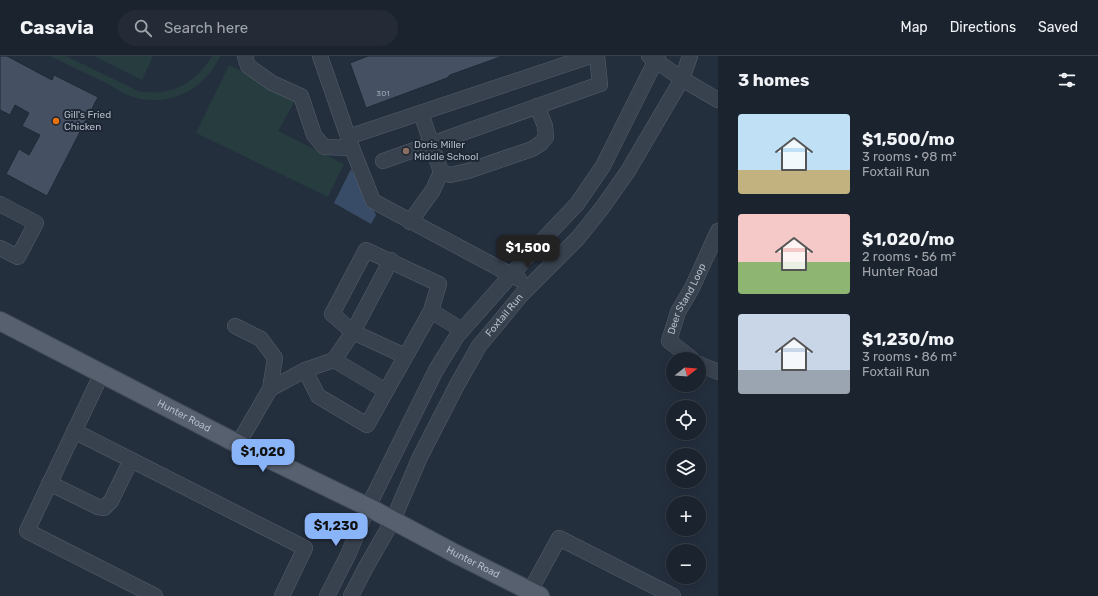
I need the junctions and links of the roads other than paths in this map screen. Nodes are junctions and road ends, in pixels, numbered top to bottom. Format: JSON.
{"nodes":[{"id":1,"x":245,"y":56,"type":"edge"},
{"id":2,"x":320,"y":56,"type":"edge"},
{"id":3,"x":591,"y":56,"type":"edge"},
{"id":4,"x":597,"y":56,"type":"edge"},
{"id":5,"x":690,"y":56,"type":"edge"},
{"id":6,"x":655,"y":57,"type":"edge"},
{"id":7,"x":682,"y":79,"type":"junction"},
{"id":8,"x":718,"y":100,"type":"edge"},
{"id":9,"x":537,"y":106,"type":"junction"},
{"id":10,"x":421,"y":113,"type":"junction"},
{"id":11,"x":350,"y":142,"type":"junction"},
{"id":12,"x":431,"y":143,"type":"junction"},
{"id":13,"x":383,"y":161,"type":"dead end"},
{"id":14,"x":441,"y":172,"type":"junction"},
{"id":15,"x":0,"y":204,"type":"edge"},
{"id":16,"x":410,"y":222,"type":"junction"},
{"id":17,"x":718,"y":231,"type":"edge"},
{"id":18,"x":0,"y":248,"type":"edge"},
{"id":19,"x":391,"y":260,"type":"junction"},
{"id":20,"x":511,"y":274,"type":"junction"},
{"id":21,"x":530,"y":286,"type":"junction"},
{"id":22,"x":431,"y":311,"type":"junction"},
{"id":23,"x":0,"y":321,"type":"edge"},
{"id":24,"x":235,"y":326,"type":"dead end"},
{"id":25,"x":462,"y":330,"type":"junction"},
{"id":26,"x":353,"y":332,"type":"junction"},
{"id":27,"x":683,"y":352,"type":"edge"},
{"id":28,"x":406,"y":356,"type":"junction"},
{"id":29,"x":334,"y":360,"type":"junction"},
{"id":30,"x":706,"y":367,"type":"edge"},
{"id":31,"x":305,"y":370,"type":"junction"},
{"id":32,"x":718,"y":372,"type":"edge"},
{"id":33,"x":102,"y":373,"type":"junction"},
{"id":34,"x":270,"y":389,"type":"junction"},
{"id":35,"x":386,"y":391,"type":"junction"},
{"id":36,"x":74,"y":431,"type":"junction"},
{"id":37,"x":238,"y":444,"type":"junction"},
{"id":38,"x":132,"y":460,"type":"junction"},
{"id":39,"x":49,"y":483,"type":"junction"},
{"id":40,"x":368,"y":507,"type":"junction"},
{"id":41,"x":393,"y":520,"type":"junction"},
{"id":42,"x":535,"y":594,"type":"edge"},
{"id":43,"x":155,"y":596,"type":"edge"},
{"id":44,"x":282,"y":596,"type":"edge"},
{"id":45,"x":327,"y":596,"type":"edge"},
{"id":46,"x":352,"y":596,"type":"edge"},
{"id":47,"x":673,"y":596,"type":"edge"}],
"edges":[{"from":1,"to":11,"type":"street"},
{"from":2,"to":11,"type":"street"},
{"from":3,"to":10,"type":"street"},
{"from":4,"to":9,"type":"street"},
{"from":5,"to":7,"type":"street","name":"Foxtail Run"},
{"from":6,"to":7,"type":"street"},
{"from":6,"to":20,"type":"street","name":"Foxtail Run"},
{"from":7,"to":8,"type":"street"},
{"from":7,"to":21,"type":"street","name":"Foxtail Run"},
{"from":9,"to":12,"type":"street"},
{"from":9,"to":14,"type":"street"},
{"from":10,"to":11,"type":"street"},
{"from":10,"to":12,"type":"street"},
{"from":11,"to":16,"type":"street"},
{"from":12,"to":13,"type":"street"},
{"from":12,"to":14,"type":"street"},
{"from":14,"to":16,"type":"street"},
{"from":15,"to":18,"type":"street"},
{"from":16,"to":20,"type":"street"},
{"from":17,"to":27,"type":"street","name":"Deer Stand Loop"},
{"from":19,"to":22,"type":"street"},
{"from":19,"to":26,"type":"street"},
{"from":19,"to":26,"type":"street"},
{"from":20,"to":21,"type":"street"},
{"from":20,"to":25,"type":"street","name":"Foxtail Run"},
{"from":21,"to":41,"type":"street","name":"Foxtail Run"},
{"from":22,"to":25,"type":"street"},
{"from":22,"to":28,"type":"street"},
{"from":23,"to":33,"type":"main road","name":"Hunter Road"},
{"from":24,"to":34,"type":"street"},
{"from":25,"to":40,"type":"street","name":"Foxtail Run"},
{"from":26,"to":28,"type":"street"},
{"from":26,"to":29,"type":"street"},
{"from":28,"to":35,"type":"street"},
{"from":29,"to":31,"type":"street"},
{"from":29,"to":35,"type":"street"},
{"from":30,"to":32,"type":"street"},
{"from":31,"to":34,"type":"street"},
{"from":31,"to":35,"type":"street"},
{"from":33,"to":36,"type":"street"},
{"from":33,"to":37,"type":"main road","name":"Hunter Road"},
{"from":34,"to":37,"type":"street"},
{"from":36,"to":38,"type":"street"},
{"from":36,"to":39,"type":"street"},
{"from":37,"to":40,"type":"main road","name":"Hunter Road"},
{"from":38,"to":39,"type":"street"},
{"from":38,"to":44,"type":"street"},
{"from":39,"to":43,"type":"street"},
{"from":40,"to":41,"type":"main road","name":"Hunter Road"},
{"from":40,"to":45,"type":"street","name":"Foxtail Run"},
{"from":41,"to":42,"type":"main road","name":"Hunter Road"},
{"from":41,"to":46,"type":"street","name":"Foxtail Run"},
{"from":42,"to":47,"type":"street"}]}
